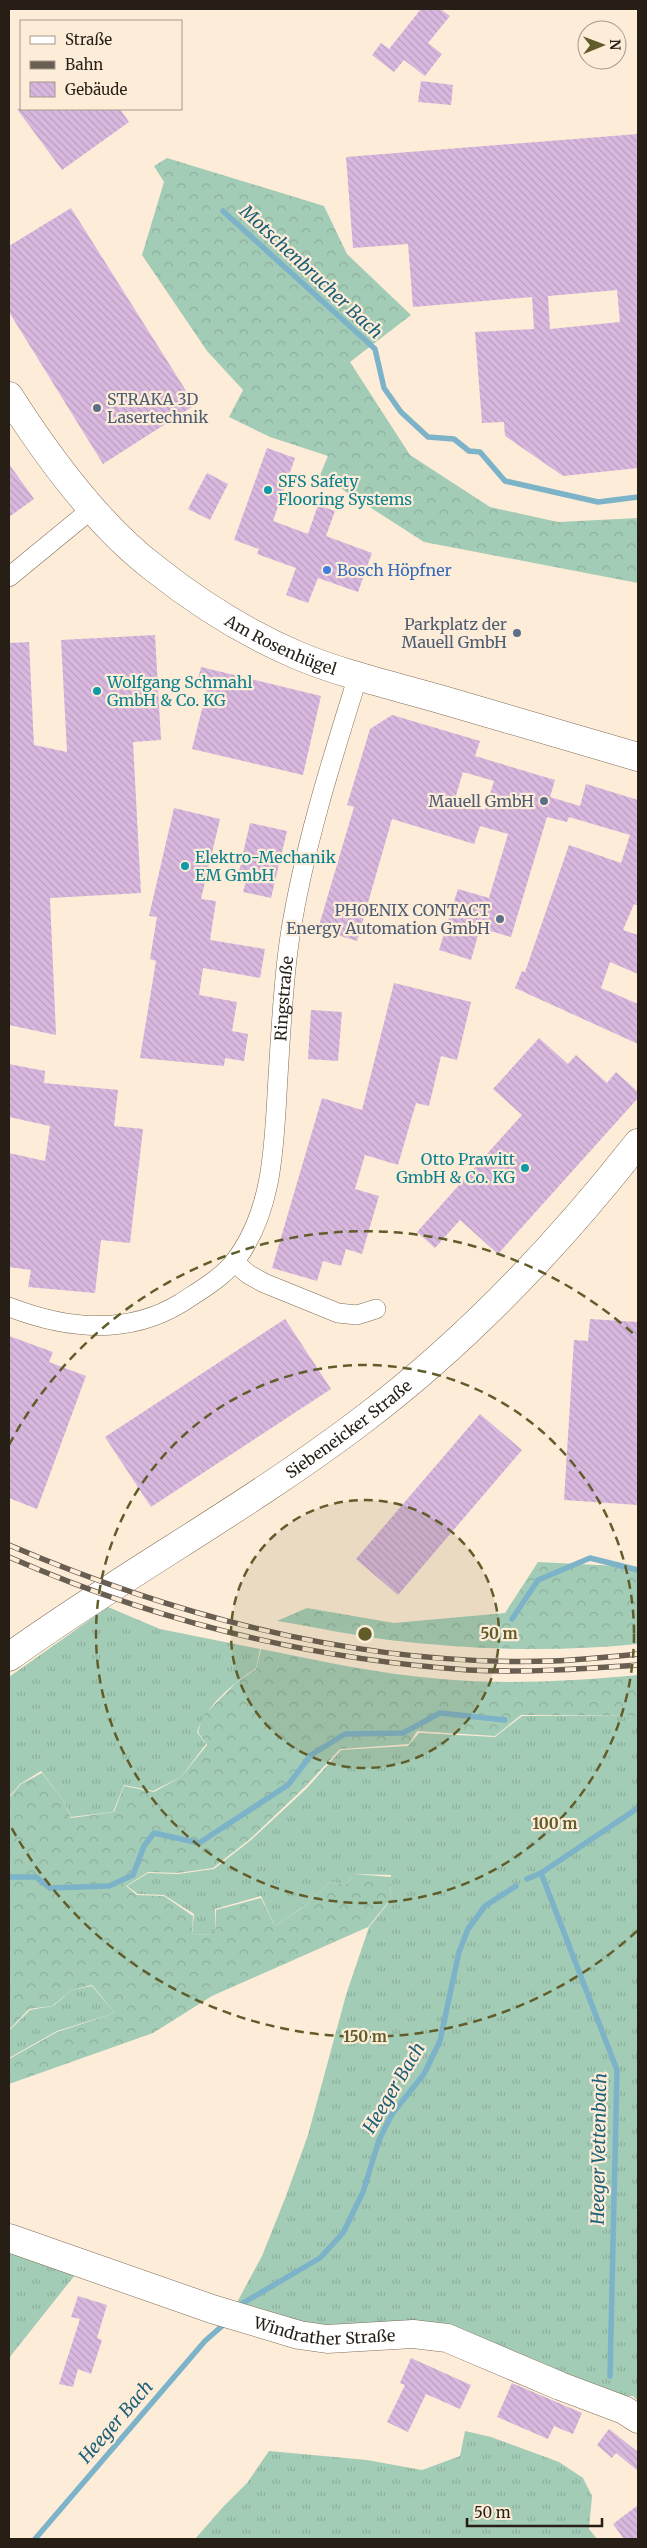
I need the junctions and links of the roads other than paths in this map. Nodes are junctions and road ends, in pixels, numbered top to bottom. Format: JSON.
{"nodes":[{"id":1,"x":9,"y":396,"type":"edge"},
{"id":2,"x":93,"y":508,"type":"junction"},
{"id":3,"x":9,"y":577,"type":"edge"},
{"id":4,"x":358,"y":676,"type":"junction"},
{"id":5,"x":638,"y":757,"type":"edge"},
{"id":6,"x":638,"y":1144,"type":"edge"},
{"id":7,"x":234,"y":1262,"type":"junction"},
{"id":8,"x":9,"y":1308,"type":"edge"},
{"id":9,"x":376,"y":1308,"type":"dead end"},
{"id":10,"x":9,"y":1657,"type":"edge"},
{"id":11,"x":9,"y":2238,"type":"edge"},
{"id":12,"x":638,"y":2419,"type":"edge"}],
"edges":[{"from":1,"to":2,"type":"street","name":"Am Rosenhügel"},
{"from":2,"to":3,"type":"street"},
{"from":2,"to":4,"type":"street","name":"Am Rosenhügel"},
{"from":4,"to":5,"type":"street","name":"Am Rosenhügel"},
{"from":4,"to":7,"type":"street","name":"Ringstraße"},
{"from":6,"to":10,"type":"street","name":"Siebeneicker Straße"},
{"from":7,"to":8,"type":"street","name":"Ringstraße"},
{"from":7,"to":9,"type":"street"},
{"from":11,"to":12,"type":"street","name":"Windrather Straße"}]}
